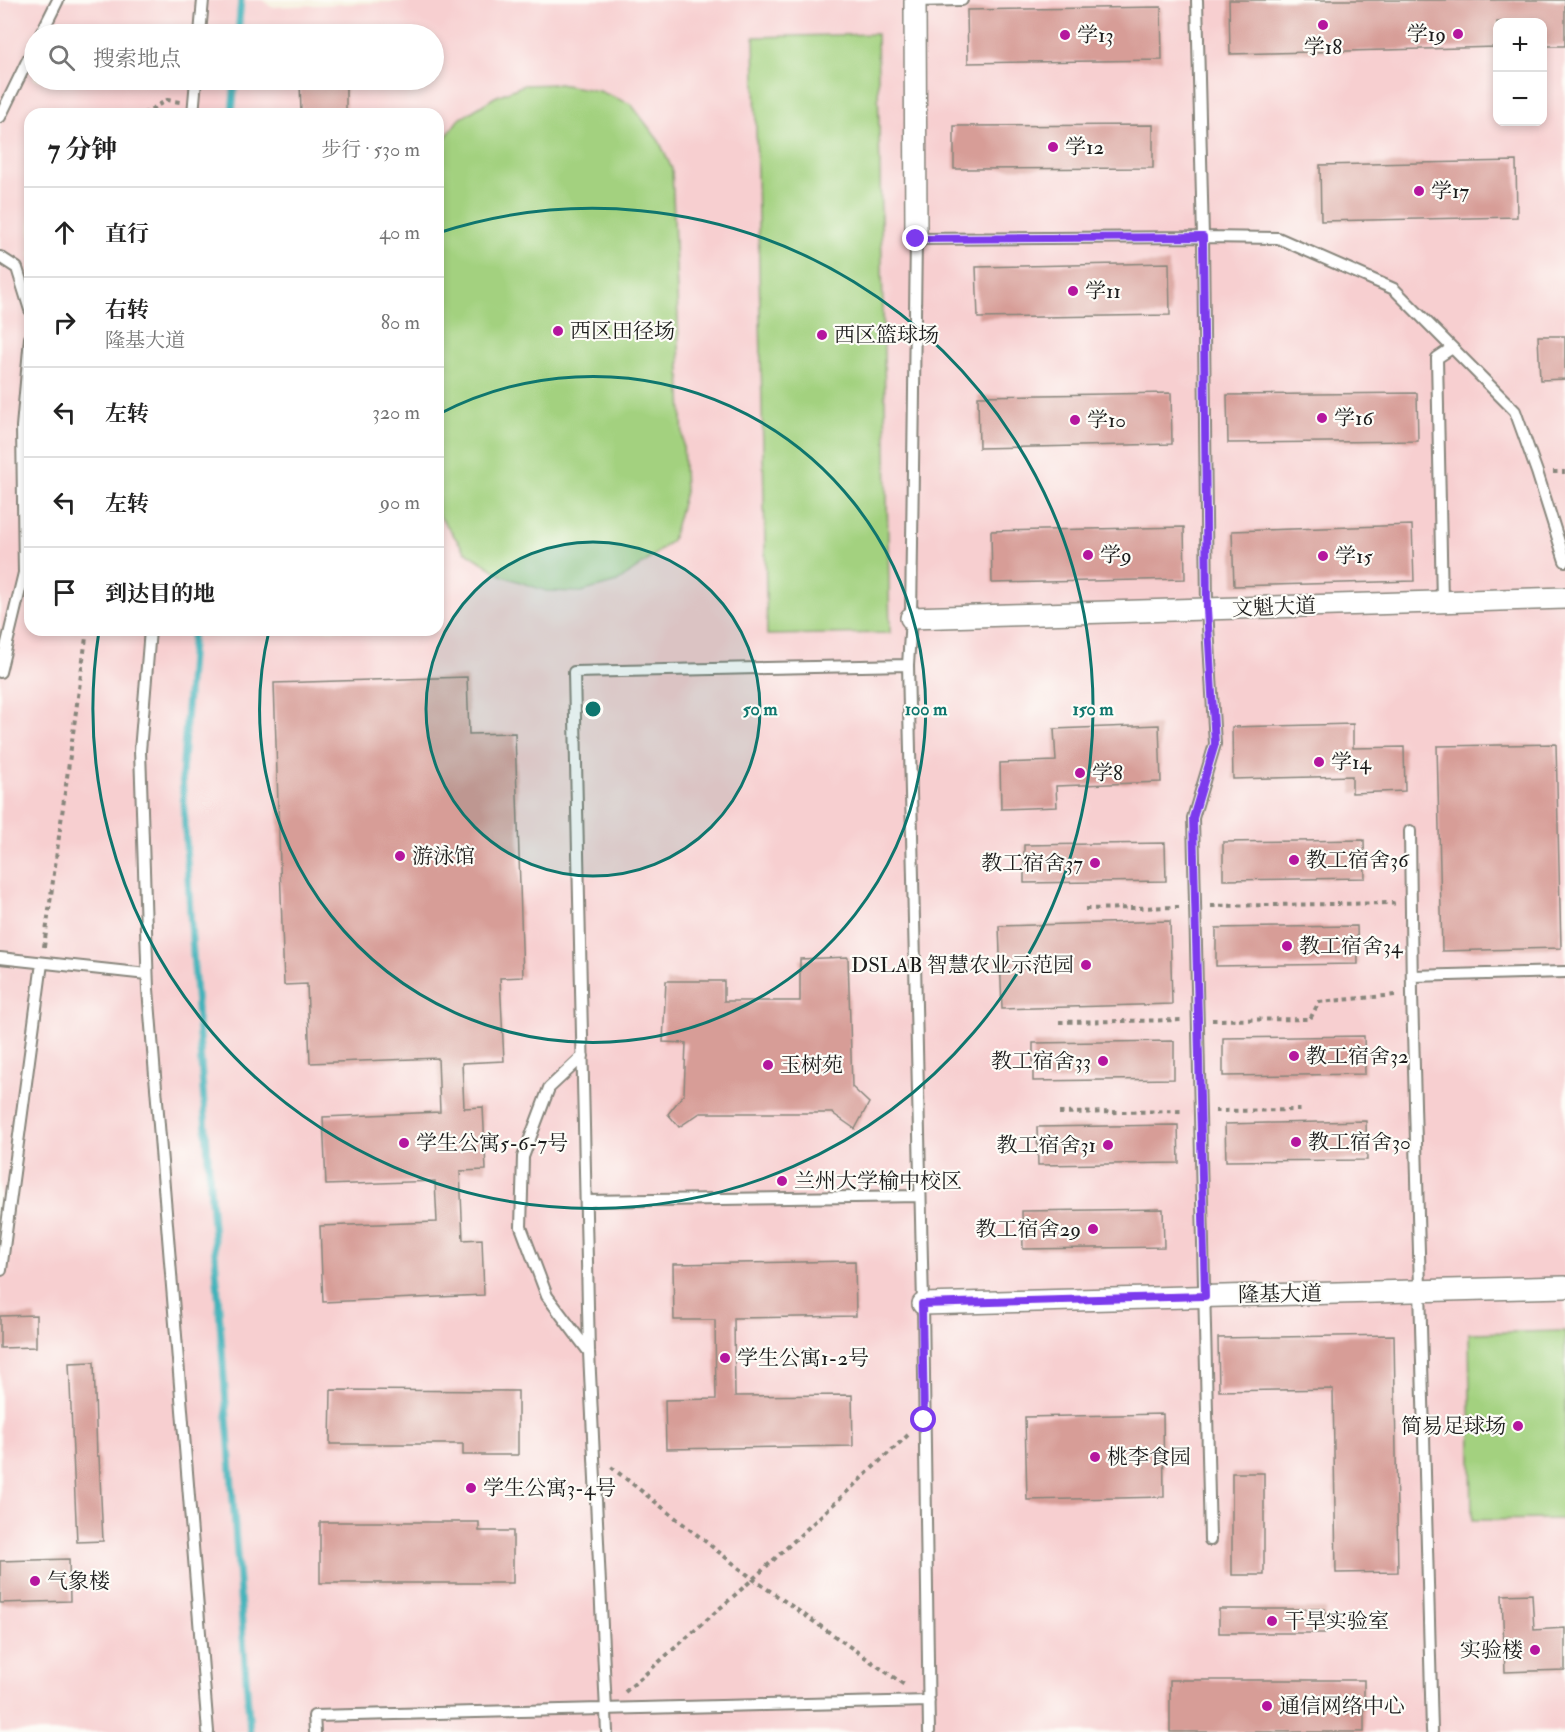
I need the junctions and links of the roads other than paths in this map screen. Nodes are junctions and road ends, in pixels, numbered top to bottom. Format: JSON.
{"nodes":[{"id":1,"x":58,"y":0,"type":"edge"},
{"id":2,"x":203,"y":0,"type":"edge"},
{"id":3,"x":962,"y":0,"type":"edge"},
{"id":4,"x":1197,"y":0,"type":"edge"},
{"id":5,"x":915,"y":2,"type":"joint"},
{"id":6,"x":46,"y":24,"type":"edge"},
{"id":7,"x":201,"y":24,"type":"edge"},
{"id":8,"x":24,"y":68,"type":"edge"},
{"id":9,"x":195,"y":90,"type":"edge"},
{"id":10,"x":194,"y":108,"type":"edge"},
{"id":11,"x":0,"y":117,"type":"edge"},
{"id":12,"x":1203,"y":237,"type":"junction"},
{"id":13,"x":916,"y":239,"type":"junction"},
{"id":14,"x":0,"y":257,"type":"edge"},
{"id":15,"x":24,"y":291,"type":"edge"},
{"id":16,"x":1452,"y":348,"type":"junction"},
{"id":17,"x":24,"y":405,"type":"edge"},
{"id":18,"x":1565,"y":561,"type":"edge"},
{"id":19,"x":24,"y":573,"type":"edge"},
{"id":20,"x":24,"y":573,"type":"edge"},
{"id":21,"x":1565,"y":598,"type":"edge"},
{"id":22,"x":1442,"y":602,"type":"junction"},
{"id":23,"x":1207,"y":609,"type":"junction"},
{"id":24,"x":911,"y":618,"type":"junction"},
{"id":25,"x":150,"y":636,"type":"edge"},
{"id":26,"x":908,"y":665,"type":"junction"},
{"id":27,"x":0,"y":672,"type":"edge"},
{"id":28,"x":1410,"y":831,"type":"dead end"},
{"id":29,"x":0,"y":958,"type":"edge"},
{"id":30,"x":42,"y":963,"type":"junction"},
{"id":31,"x":1565,"y":972,"type":"edge"},
{"id":32,"x":147,"y":974,"type":"junction"},
{"id":33,"x":1412,"y":976,"type":"junction"},
{"id":34,"x":583,"y":1056,"type":"junction"},
{"id":35,"x":920,"y":1196,"type":"junction"},
{"id":36,"x":586,"y":1201,"type":"junction"},
{"id":37,"x":0,"y":1270,"type":"edge"},
{"id":38,"x":1565,"y":1287,"type":"edge"},
{"id":39,"x":1421,"y":1291,"type":"junction"},
{"id":40,"x":1205,"y":1296,"type":"junction"},
{"id":41,"x":922,"y":1304,"type":"junction"},
{"id":42,"x":589,"y":1352,"type":"junction"},
{"id":43,"x":1210,"y":1540,"type":"dead end"},
{"id":44,"x":929,"y":1701,"type":"junction"},
{"id":45,"x":607,"y":1708,"type":"junction"},
{"id":46,"x":1432,"y":1731,"type":"edge"},
{"id":47,"x":208,"y":1732,"type":"edge"},
{"id":48,"x":315,"y":1732,"type":"edge"},
{"id":49,"x":608,"y":1732,"type":"edge"},
{"id":50,"x":930,"y":1732,"type":"edge"}],
"edges":[{"from":1,"to":6,"type":"lane"},
{"from":2,"to":7,"type":"lane"},
{"from":3,"to":5,"type":"lane"},
{"from":4,"to":12,"type":"lane"},
{"from":5,"to":13,"type":"street"},
{"from":8,"to":11,"type":"lane"},
{"from":9,"to":10,"type":"lane"},
{"from":12,"to":13,"type":"lane"},
{"from":12,"to":16,"type":"lane"},
{"from":12,"to":23,"type":"lane"},
{"from":13,"to":24,"type":"lane"},
{"from":14,"to":15,"type":"lane"},
{"from":16,"to":18,"type":"lane"},
{"from":16,"to":22,"type":"lane"},
{"from":17,"to":20,"type":"lane"},
{"from":19,"to":27,"type":"lane"},
{"from":21,"to":22,"type":"street","name":"文魁大道"},
{"from":22,"to":23,"type":"street","name":"文魁大道"},
{"from":23,"to":24,"type":"street","name":"文魁大道"},
{"from":23,"to":40,"type":"lane"},
{"from":24,"to":26,"type":"lane"},
{"from":25,"to":32,"type":"lane"},
{"from":26,"to":34,"type":"lane"},
{"from":26,"to":35,"type":"lane"},
{"from":28,"to":33,"type":"lane"},
{"from":29,"to":30,"type":"lane"},
{"from":30,"to":32,"type":"lane"},
{"from":30,"to":37,"type":"lane"},
{"from":31,"to":33,"type":"lane"},
{"from":32,"to":47,"type":"lane"},
{"from":33,"to":39,"type":"lane"},
{"from":34,"to":36,"type":"lane"},
{"from":34,"to":42,"type":"lane"},
{"from":35,"to":36,"type":"lane"},
{"from":35,"to":41,"type":"lane"},
{"from":36,"to":42,"type":"lane"},
{"from":38,"to":39,"type":"street","name":"隆基大道"},
{"from":39,"to":40,"type":"street","name":"隆基大道"},
{"from":39,"to":46,"type":"lane"},
{"from":40,"to":41,"type":"street","name":"隆基大道"},
{"from":40,"to":43,"type":"lane"},
{"from":41,"to":44,"type":"lane"},
{"from":42,"to":45,"type":"lane"},
{"from":44,"to":45,"type":"lane"},
{"from":44,"to":50,"type":"lane"},
{"from":45,"to":48,"type":"lane"},
{"from":45,"to":49,"type":"lane"}]}
